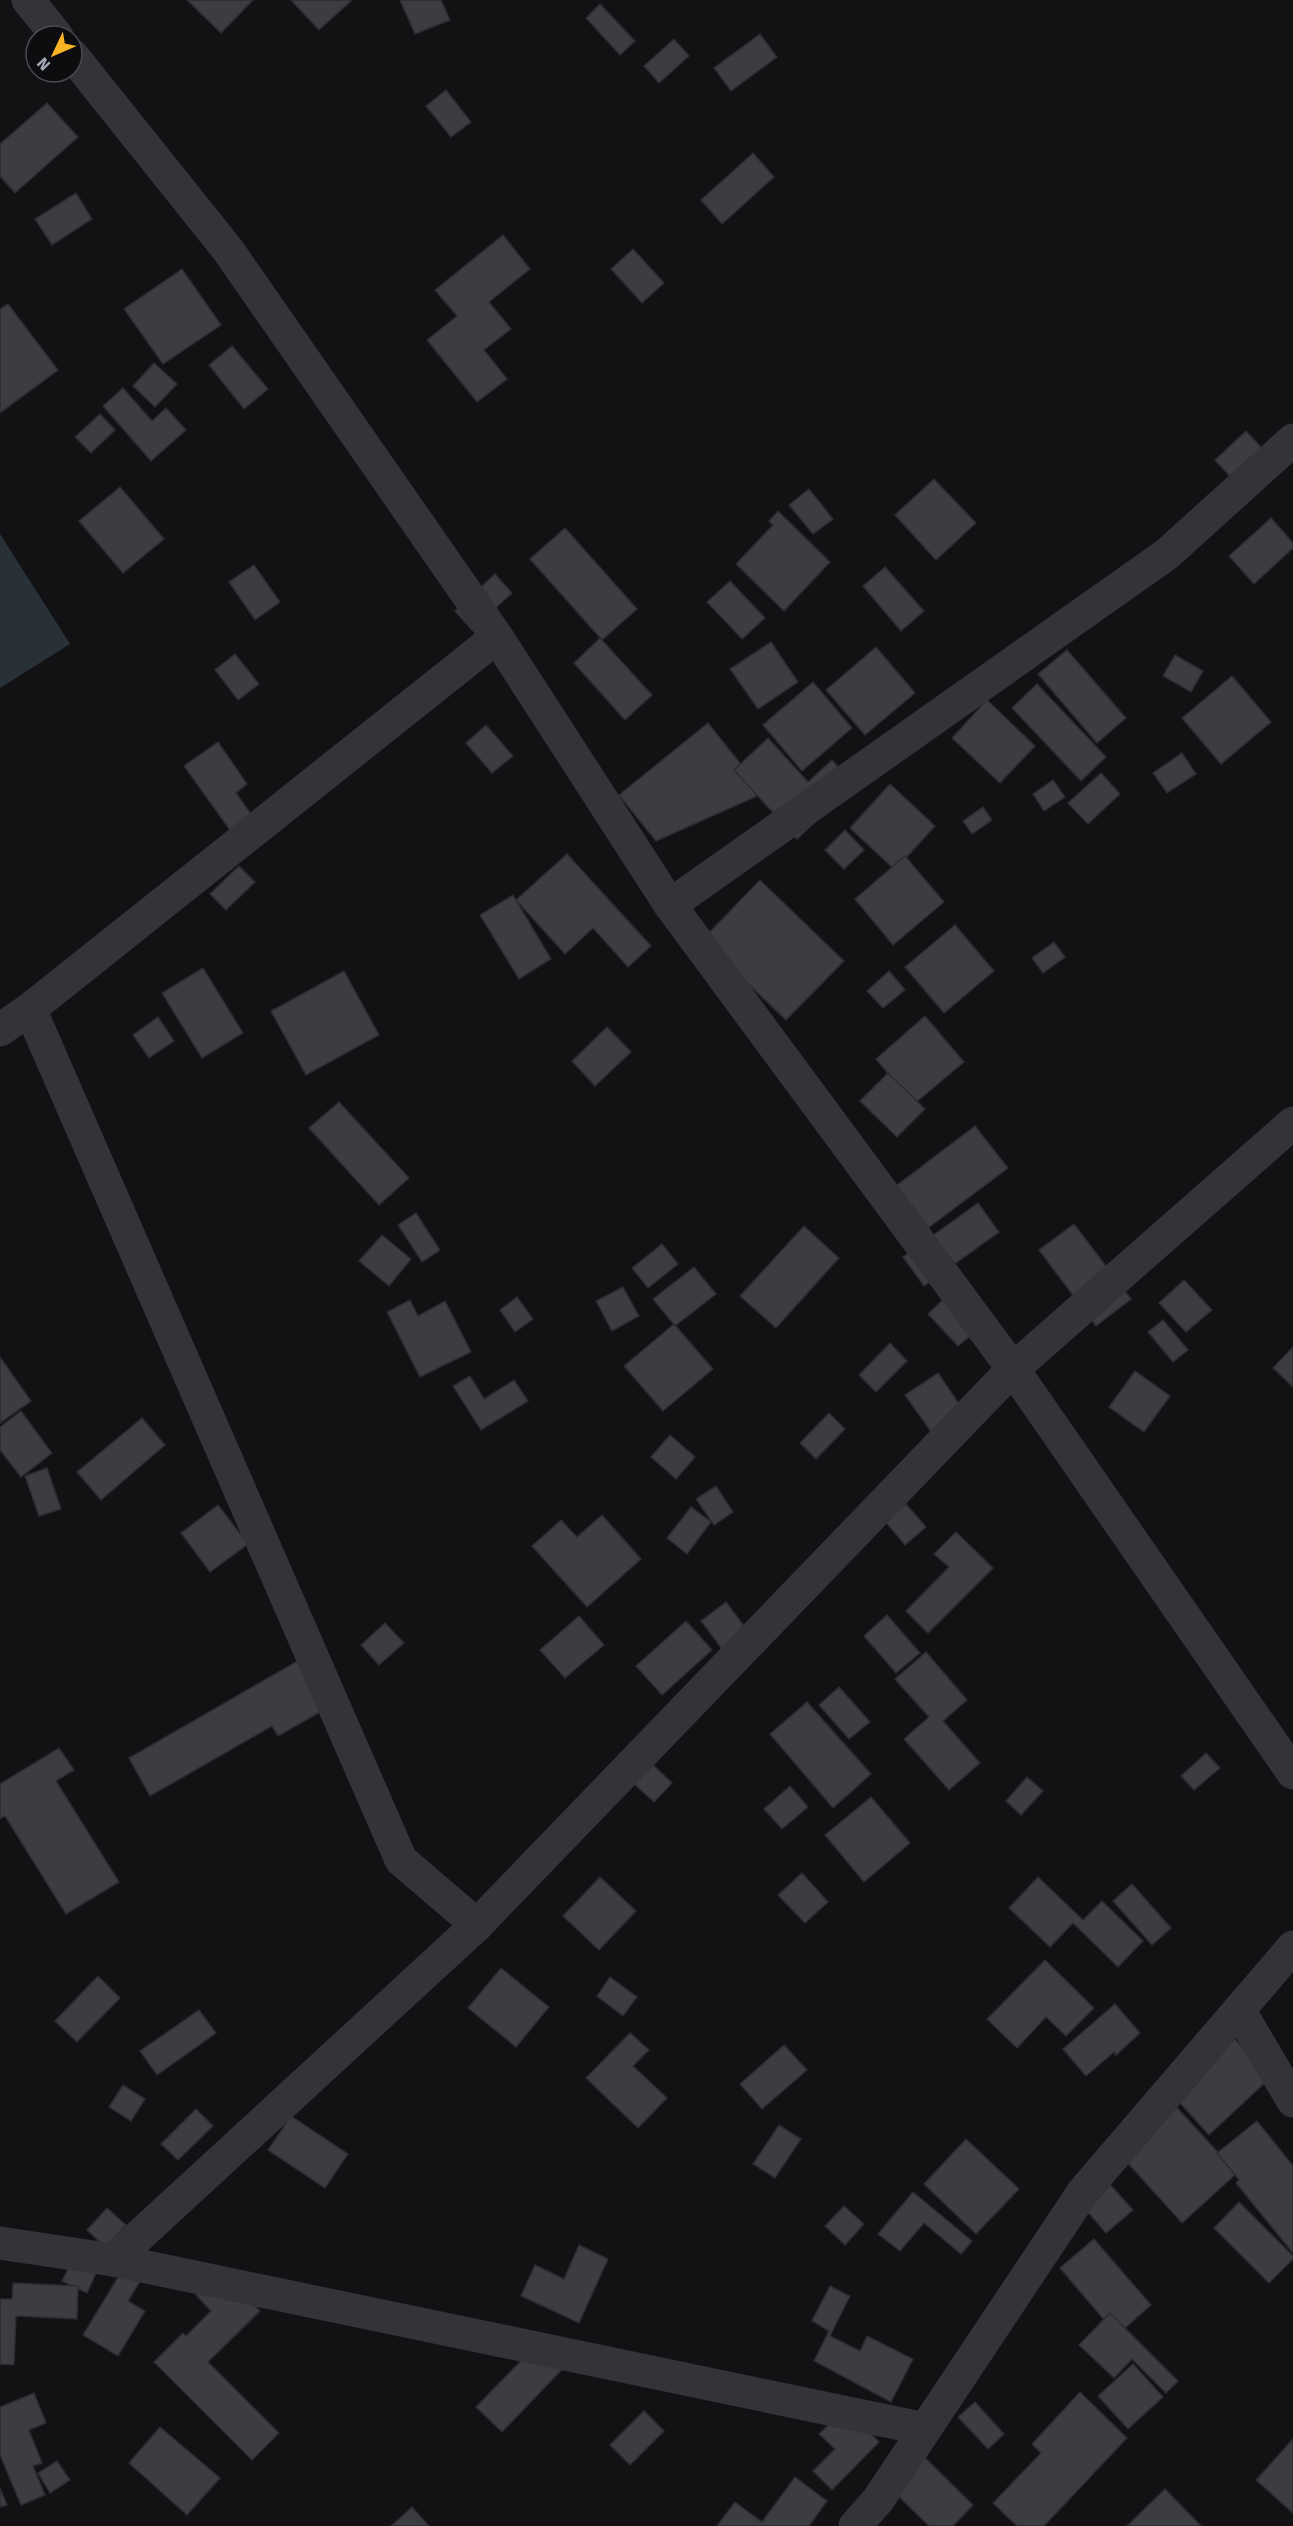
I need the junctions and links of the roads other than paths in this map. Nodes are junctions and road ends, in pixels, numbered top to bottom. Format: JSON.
{"nodes":[{"id":1,"x":28,"y":0,"type":"edge"},
{"id":2,"x":47,"y":24,"type":"edge"},
{"id":3,"x":84,"y":70,"type":"edge"},
{"id":4,"x":1293,"y":440,"type":"edge"},
{"id":5,"x":497,"y":637,"type":"junction"},
{"id":6,"x":669,"y":905,"type":"junction"},
{"id":7,"x":30,"y":1009,"type":"junction"},
{"id":8,"x":0,"y":1030,"type":"edge"},
{"id":9,"x":1293,"y":1123,"type":"edge"},
{"id":10,"x":1013,"y":1369,"type":"junction"},
{"id":11,"x":1293,"y":1773,"type":"edge"},
{"id":12,"x":477,"y":1925,"type":"junction"},
{"id":13,"x":1293,"y":1947,"type":"edge"},
{"id":14,"x":1239,"y":2010,"type":"junction"},
{"id":15,"x":1293,"y":2101,"type":"edge"},
{"id":16,"x":0,"y":2243,"type":"edge"},
{"id":17,"x":113,"y":2260,"type":"junction"},
{"id":18,"x":925,"y":2429,"type":"junction"},
{"id":19,"x":855,"y":2526,"type":"edge"}],
"edges":[{"from":1,"to":2,"type":"street"},
{"from":3,"to":5,"type":"street"},
{"from":4,"to":6,"type":"street"},
{"from":5,"to":6,"type":"street"},
{"from":5,"to":7,"type":"street"},
{"from":6,"to":10,"type":"street"},
{"from":7,"to":8,"type":"street"},
{"from":7,"to":12,"type":"street"},
{"from":9,"to":10,"type":"street"},
{"from":10,"to":11,"type":"street"},
{"from":10,"to":12,"type":"street"},
{"from":12,"to":17,"type":"street"},
{"from":13,"to":14,"type":"street"},
{"from":14,"to":15,"type":"street"},
{"from":14,"to":18,"type":"street"},
{"from":16,"to":17,"type":"street"},
{"from":17,"to":18,"type":"street"},
{"from":18,"to":19,"type":"street"}]}
